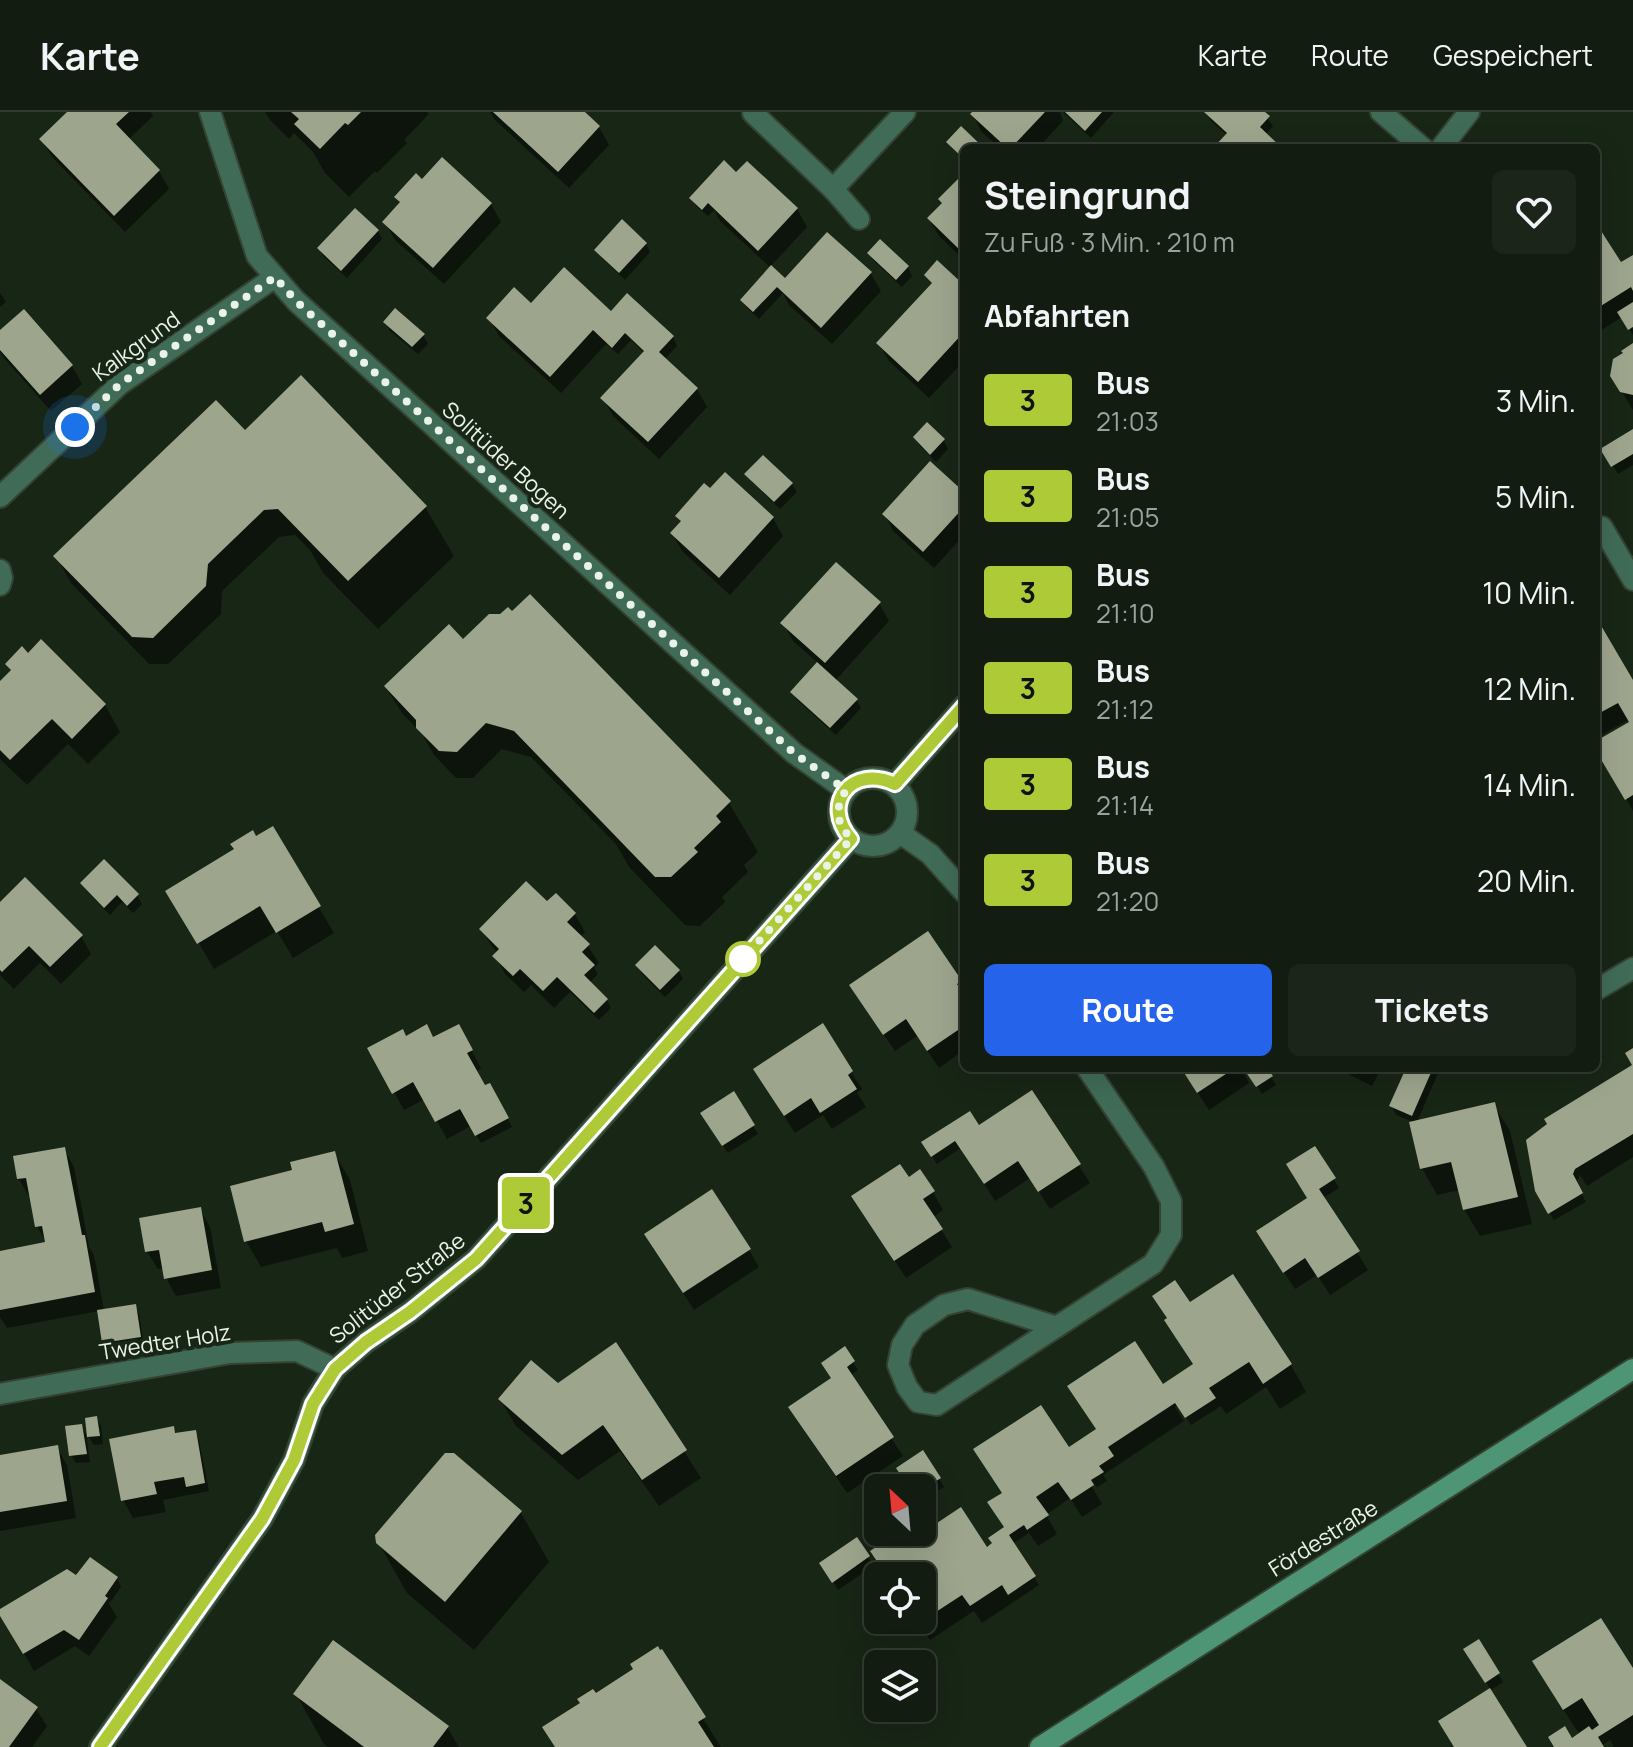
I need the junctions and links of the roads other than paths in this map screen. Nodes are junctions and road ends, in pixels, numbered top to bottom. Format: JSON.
{"nodes":[{"id":1,"x":210,"y":112,"type":"edge"},
{"id":2,"x":905,"y":112,"type":"edge"},
{"id":3,"x":1381,"y":112,"type":"edge"},
{"id":4,"x":1469,"y":112,"type":"edge"},
{"id":5,"x":753,"y":113,"type":"edge"},
{"id":6,"x":1418,"y":144,"type":"edge"},
{"id":7,"x":1444,"y":144,"type":"edge"},
{"id":8,"x":833,"y":189,"type":"junction"},
{"id":9,"x":859,"y":219,"type":"dead end"},
{"id":10,"x":275,"y":277,"type":"junction"},
{"id":11,"x":0,"y":497,"type":"edge"},
{"id":12,"x":1602,"y":527,"type":"dead end"},
{"id":13,"x":0,"y":570,"type":"edge"},
{"id":14,"x":1633,"y":580,"type":"edge"},
{"id":15,"x":0,"y":585,"type":"edge"},
{"id":16,"x":960,"y":711,"type":"edge"},
{"id":17,"x":895,"y":784,"type":"junction"},
{"id":18,"x":846,"y":790,"type":"junction"},
{"id":19,"x":900,"y":833,"type":"junction"},
{"id":20,"x":851,"y":839,"type":"junction"},
{"id":21,"x":960,"y":888,"type":"edge"},
{"id":22,"x":1633,"y":968,"type":"edge"},
{"id":23,"x":1600,"y":988,"type":"edge"},
{"id":24,"x":1090,"y":1072,"type":"edge"},
{"id":25,"x":1057,"y":1327,"type":"junction"},
{"id":26,"x":335,"y":1369,"type":"junction"},
{"id":27,"x":1633,"y":1369,"type":"edge"},
{"id":28,"x":0,"y":1394,"type":"edge"},
{"id":29,"x":100,"y":1747,"type":"edge"},
{"id":30,"x":1040,"y":1747,"type":"edge"}],
"edges":[{"from":1,"to":10,"type":"street","name":"Solitüder Bogen"},
{"from":2,"to":8,"type":"street"},
{"from":3,"to":6,"type":"street"},
{"from":4,"to":7,"type":"street"},
{"from":5,"to":8,"type":"street"},
{"from":8,"to":9,"type":"street"},
{"from":10,"to":11,"type":"street","name":"Kalkgrund"},
{"from":10,"to":18,"type":"street","name":"Solitüder Bogen"},
{"from":12,"to":14,"type":"street"},
{"from":13,"to":15,"type":"street"},
{"from":16,"to":17,"type":"street"},
{"from":17,"to":18,"type":"street"},
{"from":17,"to":19,"type":"street"},
{"from":18,"to":20,"type":"street"},
{"from":19,"to":20,"type":"street"},
{"from":19,"to":21,"type":"street"},
{"from":20,"to":26,"type":"street","name":"Solitüder Straße"},
{"from":22,"to":23,"type":"street"},
{"from":24,"to":25,"type":"street"},
{"from":25,"to":25,"type":"street"},
{"from":26,"to":28,"type":"street","name":"Twedter Holz"},
{"from":26,"to":29,"type":"street","name":"Solitüder Straße"},
{"from":27,"to":30,"type":"main road","name":"Fördestraße"}]}
